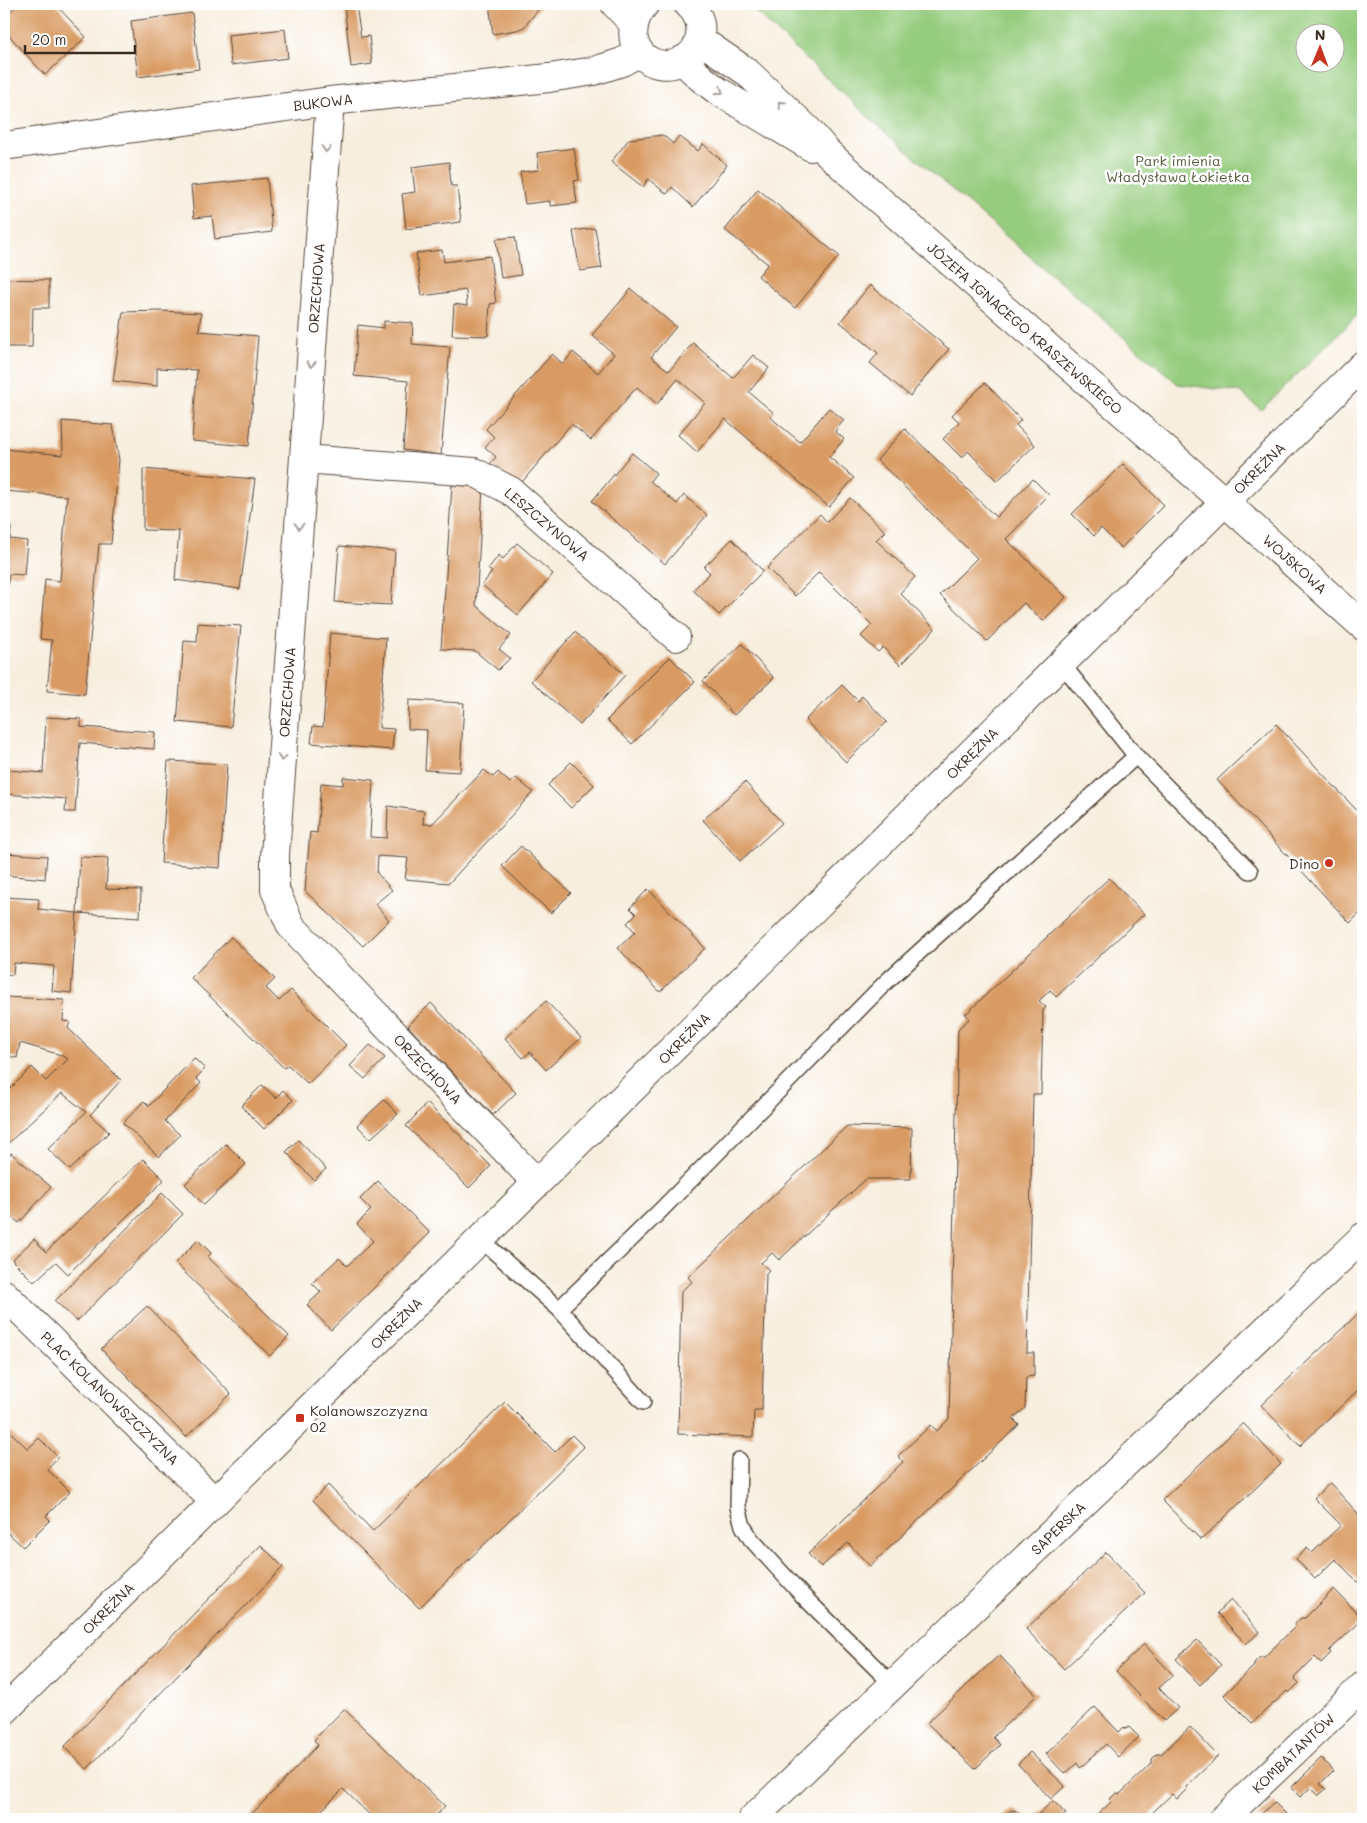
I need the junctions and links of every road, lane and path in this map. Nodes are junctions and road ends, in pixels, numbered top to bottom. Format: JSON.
{"nodes":[{"id":1,"x":688,"y":4,"type":"edge"},
{"id":2,"x":631,"y":10,"type":"edge"},
{"id":3,"x":700,"y":40,"type":"junction"},
{"id":4,"x":640,"y":52,"type":"junction"},
{"id":5,"x":682,"y":60,"type":"junction"},
{"id":6,"x":330,"y":101,"type":"junction"},
{"id":7,"x":4,"y":146,"type":"edge"},
{"id":8,"x":827,"y":152,"type":"junction"},
{"id":9,"x":1363,"y":365,"type":"edge"},
{"id":10,"x":304,"y":459,"type":"junction"},
{"id":11,"x":1226,"y":502,"type":"junction"},
{"id":12,"x":1363,"y":626,"type":"edge"},
{"id":13,"x":676,"y":637,"type":"dead end"},
{"id":14,"x":1062,"y":664,"type":"junction"},
{"id":15,"x":1136,"y":756,"type":"junction"},
{"id":16,"x":1250,"y":871,"type":"dead end"},
{"id":17,"x":537,"y":1183,"type":"junction"},
{"id":18,"x":1363,"y":1237,"type":"edge"},
{"id":19,"x":480,"y":1239,"type":"junction"},
{"id":20,"x":4,"y":1294,"type":"edge"},
{"id":21,"x":559,"y":1310,"type":"junction"},
{"id":22,"x":643,"y":1402,"type":"dead end"},
{"id":23,"x":739,"y":1460,"type":"dead end"},
{"id":24,"x":215,"y":1502,"type":"junction"},
{"id":25,"x":893,"y":1685,"type":"junction"},
{"id":26,"x":1363,"y":1686,"type":"edge"},
{"id":27,"x":4,"y":1711,"type":"edge"},
{"id":28,"x":752,"y":1819,"type":"edge"},
{"id":29,"x":1224,"y":1819,"type":"edge"}],
"edges":[{"from":1,"to":3,"type":"street"},
{"from":2,"to":4,"type":"street"},
{"from":3,"to":5,"type":"street"},
{"from":8,"to":3,"type":"street","name":"JÓZEFA IGNACEGO KRASZEWSKIEGO","one_way":true},
{"from":4,"to":5,"type":"street"},
{"from":4,"to":6,"type":"street","name":"BUKOWA"},
{"from":5,"to":8,"type":"street","name":"JÓZEFA IGNACEGO KRASZEWSKIEGO","one_way":true},
{"from":6,"to":7,"type":"street","name":"BUKOWA"},
{"from":6,"to":10,"type":"street","name":"ORZECHOWA","one_way":true},
{"from":8,"to":11,"type":"street","name":"JÓZEFA IGNACEGO KRASZEWSKIEGO"},
{"from":9,"to":11,"type":"street","name":"OKRĘŻNA"},
{"from":10,"to":13,"type":"street","name":"LESZCZYNOWA"},
{"from":10,"to":17,"type":"street","name":"ORZECHOWA","one_way":true},
{"from":11,"to":12,"type":"street","name":"WOJSKOWA"},
{"from":11,"to":14,"type":"street","name":"OKRĘŻNA"},
{"from":14,"to":15,"type":"lane"},
{"from":14,"to":17,"type":"street","name":"OKRĘŻNA"},
{"from":15,"to":16,"type":"lane"},
{"from":15,"to":21,"type":"lane"},
{"from":17,"to":19,"type":"street","name":"OKRĘŻNA"},
{"from":18,"to":25,"type":"street","name":"SAPERSKA"},
{"from":19,"to":21,"type":"lane"},
{"from":19,"to":24,"type":"street","name":"OKRĘŻNA"},
{"from":20,"to":24,"type":"street","name":"PLAC KOLANOWSZCZYZNA"},
{"from":21,"to":22,"type":"lane"},
{"from":23,"to":25,"type":"lane"},
{"from":24,"to":27,"type":"street","name":"OKRĘŻNA"},
{"from":25,"to":28,"type":"street","name":"SAPERSKA"},
{"from":26,"to":29,"type":"street","name":"KOMBATANTÓW"}]}
